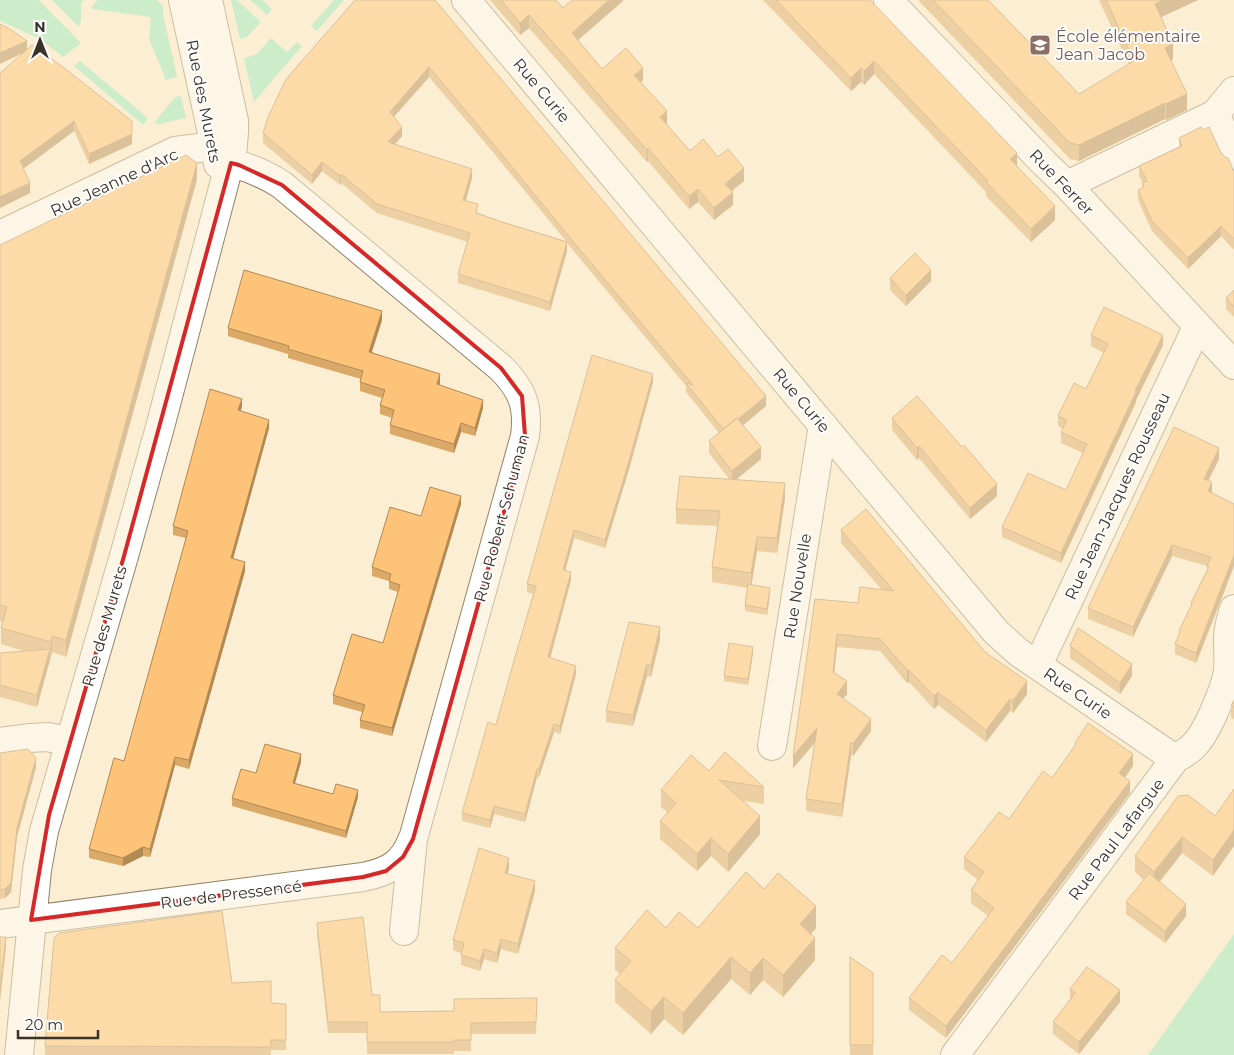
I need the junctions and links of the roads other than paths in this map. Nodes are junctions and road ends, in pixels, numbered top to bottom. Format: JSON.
{"nodes":[{"id":1,"x":183,"y":0,"type":"edge"},
{"id":2,"x":208,"y":0,"type":"edge"},
{"id":3,"x":466,"y":0,"type":"edge"},
{"id":4,"x":888,"y":0,"type":"edge"},
{"id":5,"x":1234,"y":91,"type":"edge"},
{"id":6,"x":1215,"y":114,"type":"junction"},
{"id":7,"x":224,"y":154,"type":"junction"},
{"id":8,"x":1234,"y":155,"type":"edge"},
{"id":9,"x":1067,"y":185,"type":"junction"},
{"id":10,"x":0,"y":235,"type":"edge"},
{"id":11,"x":1197,"y":327,"type":"junction"},
{"id":12,"x":1234,"y":365,"type":"edge"},
{"id":13,"x":822,"y":425,"type":"junction"},
{"id":14,"x":1234,"y":609,"type":"edge"},
{"id":15,"x":1038,"y":665,"type":"junction"},
{"id":16,"x":0,"y":742,"type":"edge"},
{"id":17,"x":70,"y":742,"type":"junction"},
{"id":18,"x":772,"y":746,"type":"dead end"},
{"id":19,"x":1175,"y":759,"type":"junction"},
{"id":20,"x":413,"y":839,"type":"junction"},
{"id":21,"x":31,"y":920,"type":"junction"},
{"id":22,"x":0,"y":924,"type":"edge"},
{"id":23,"x":404,"y":931,"type":"dead end"},
{"id":24,"x":18,"y":1055,"type":"edge"},
{"id":25,"x":955,"y":1055,"type":"edge"}],
"edges":[{"from":1,"to":7,"type":"street","name":"Rue des Murets"},
{"from":2,"to":7,"type":"street","name":"Rue des Murets"},
{"from":3,"to":13,"type":"street","name":"Rue Curie"},
{"from":4,"to":9,"type":"street","name":"Rue Ferrer"},
{"from":5,"to":6,"type":"street"},
{"from":6,"to":8,"type":"street"},
{"from":6,"to":9,"type":"street"},
{"from":7,"to":10,"type":"street","name":"Rue Jeanne d'Arc"},
{"from":7,"to":17,"type":"street","name":"Rue des Murets"},
{"from":7,"to":20,"type":"street","name":"Rue Robert Schuman"},
{"from":9,"to":11,"type":"street","name":"Rue Ferrer"},
{"from":11,"to":12,"type":"street","name":"Rue Ferrer"},
{"from":11,"to":15,"type":"street","name":"Rue Jean-Jacques Rousseau"},
{"from":13,"to":15,"type":"street","name":"Rue Curie"},
{"from":13,"to":18,"type":"street","name":"Rue Nouvelle"},
{"from":14,"to":19,"type":"street","name":"Rue Paul Lafargue"},
{"from":15,"to":19,"type":"street","name":"Rue Curie"},
{"from":16,"to":17,"type":"street"},
{"from":17,"to":21,"type":"street","name":"Rue des Murets"},
{"from":19,"to":25,"type":"street","name":"Rue Paul Lafargue"},
{"from":20,"to":21,"type":"street","name":"Rue de Pressencé"},
{"from":20,"to":23,"type":"street","name":"Rue Robert Schuman"},
{"from":21,"to":22,"type":"street","name":"Rue de Pressencé"},
{"from":21,"to":24,"type":"street","name":"Rue des Murets"}]}
